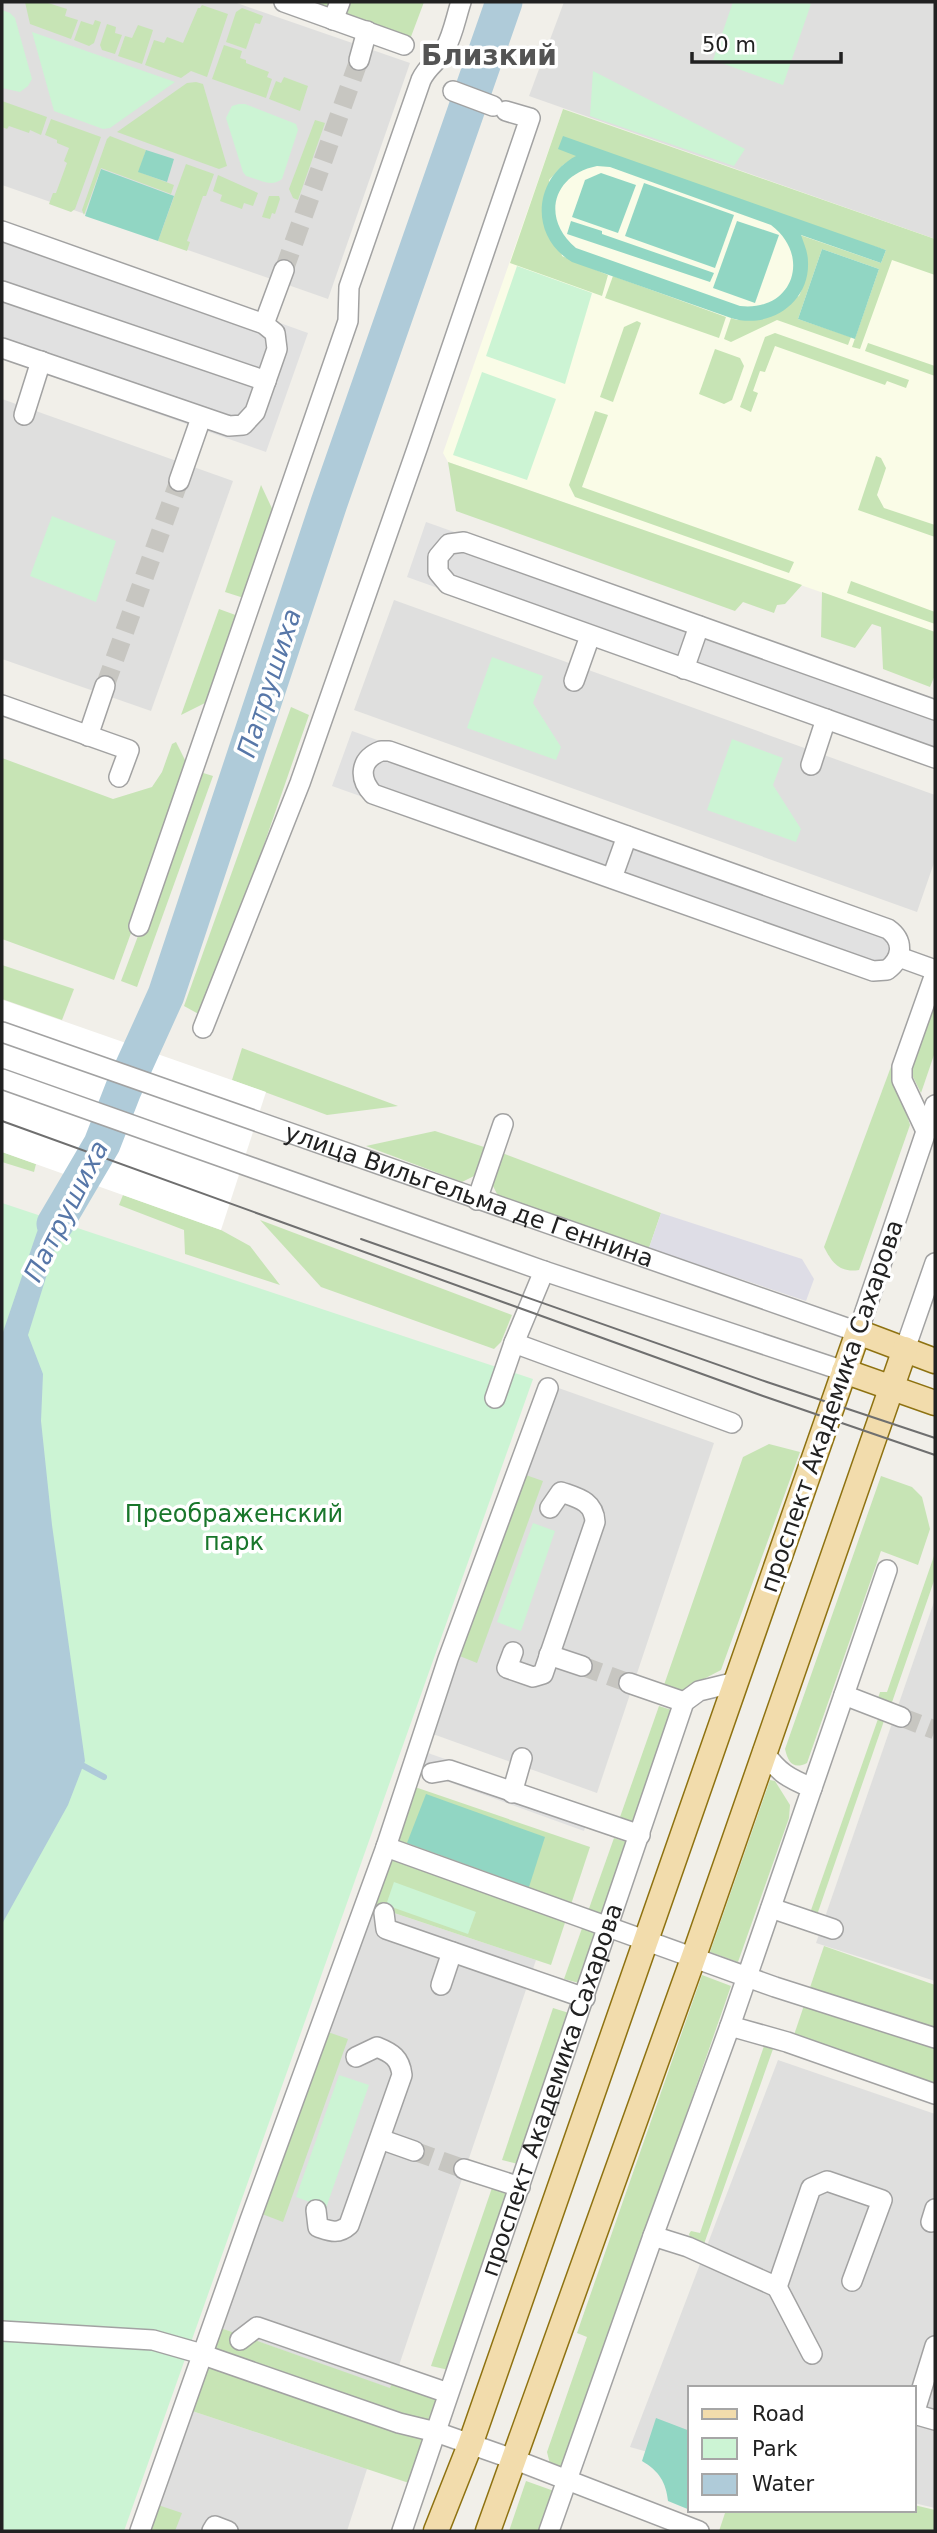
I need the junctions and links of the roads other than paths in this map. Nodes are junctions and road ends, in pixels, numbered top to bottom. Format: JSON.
{"nodes":[{"id":1,"x":284,"y":2,"type":"edge"},
{"id":2,"x":458,"y":3,"type":"edge"},
{"id":3,"x":337,"y":11,"type":"edge"},
{"id":4,"x":367,"y":31,"type":"junction"},
{"id":5,"x":404,"y":45,"type":"dead end"},
{"id":6,"x":359,"y":60,"type":"tunnel mouth"},
{"id":7,"x":453,"y":91,"type":"dead end"},
{"id":8,"x":2,"y":231,"type":"edge"},
{"id":9,"x":284,"y":270,"type":"tunnel mouth"},
{"id":10,"x":2,"y":291,"type":"edge"},
{"id":11,"x":264,"y":324,"type":"junction"},
{"id":12,"x":2,"y":348,"type":"edge"},
{"id":13,"x":41,"y":361,"type":"junction"},
{"id":14,"x":266,"y":382,"type":"junction"},
{"id":15,"x":24,"y":415,"type":"dead end"},
{"id":16,"x":201,"y":418,"type":"junction"},
{"id":17,"x":179,"y":481,"type":"tunnel mouth"},
{"id":18,"x":699,"y":626,"type":"junction"},
{"id":19,"x":590,"y":636,"type":"junction"},
{"id":20,"x":684,"y":669,"type":"junction"},
{"id":21,"x":574,"y":681,"type":"dead end"},
{"id":22,"x":105,"y":686,"type":"tunnel mouth"},
{"id":23,"x":2,"y":705,"type":"edge"},
{"id":24,"x":935,"y":710,"type":"edge"},
{"id":25,"x":826,"y":719,"type":"junction"},
{"id":26,"x":88,"y":736,"type":"junction"},
{"id":27,"x":935,"y":758,"type":"edge"},
{"id":28,"x":811,"y":765,"type":"dead end"},
{"id":29,"x":119,"y":777,"type":"dead end"},
{"id":30,"x":627,"y":836,"type":"junction"},
{"id":31,"x":612,"y":878,"type":"junction"},
{"id":32,"x":139,"y":926,"type":"dead end"},
{"id":33,"x":899,"y":957,"type":"junction"},
{"id":34,"x":935,"y":972,"type":"edge"},
{"id":35,"x":204,"y":1028,"type":"dead end"},
{"id":36,"x":2,"y":1032,"type":"edge"},
{"id":37,"x":2,"y":1079,"type":"edge"},
{"id":38,"x":935,"y":1105,"type":"edge"},
{"id":39,"x":503,"y":1124,"type":"dead end"},
{"id":40,"x":926,"y":1131,"type":"junction"},
{"id":41,"x":477,"y":1200,"type":"junction"},
{"id":42,"x":935,"y":1264,"type":"edge"},
{"id":43,"x":544,"y":1271,"type":"junction"},
{"id":44,"x":858,"y":1332,"type":"junction"},
{"id":45,"x":514,"y":1343,"type":"junction"},
{"id":46,"x":905,"y":1349,"type":"junction"},
{"id":47,"x":935,"y":1361,"type":"edge"},
{"id":48,"x":844,"y":1371,"type":"junction"},
{"id":49,"x":548,"y":1388,"type":"dead end"},
{"id":50,"x":891,"y":1388,"type":"junction"},
{"id":51,"x":495,"y":1398,"type":"dead end"},
{"id":52,"x":935,"y":1403,"type":"edge"},
{"id":53,"x":732,"y":1423,"type":"dead end"},
{"id":54,"x":550,"y":1508,"type":"dead end"},
{"id":55,"x":887,"y":1570,"type":"dead end"},
{"id":56,"x":513,"y":1652,"type":"dead end"},
{"id":57,"x":550,"y":1655,"type":"junction"},
{"id":58,"x":582,"y":1666,"type":"tunnel mouth"},
{"id":59,"x":736,"y":1682,"type":"junction"},
{"id":60,"x":629,"y":1683,"type":"tunnel mouth"},
{"id":61,"x":844,"y":1695,"type":"junction"},
{"id":62,"x":684,"y":1702,"type":"junction"},
{"id":63,"x":901,"y":1717,"type":"tunnel mouth"},
{"id":64,"x":763,"y":1751,"type":"junction"},
{"id":65,"x":522,"y":1758,"type":"dead end"},
{"id":66,"x":432,"y":1773,"type":"dead end"},
{"id":67,"x":812,"y":1788,"type":"junction"},
{"id":68,"x":512,"y":1793,"type":"junction"},
{"id":69,"x":640,"y":1835,"type":"junction"},
{"id":70,"x":386,"y":1847,"type":"junction"},
{"id":71,"x":771,"y":1908,"type":"junction"},
{"id":72,"x":384,"y":1913,"type":"dead end"},
{"id":73,"x":608,"y":1926,"type":"junction"},
{"id":74,"x":833,"y":1929,"type":"dead end"},
{"id":75,"x":646,"y":1940,"type":"junction"},
{"id":76,"x":452,"y":1952,"type":"junction"},
{"id":77,"x":694,"y":1956,"type":"junction"},
{"id":78,"x":747,"y":1977,"type":"junction"},
{"id":79,"x":441,"y":1985,"type":"dead end"},
{"id":80,"x":585,"y":1998,"type":"junction"},
{"id":81,"x":730,"y":2026,"type":"junction"},
{"id":82,"x":935,"y":2039,"type":"edge"},
{"id":83,"x":356,"y":2057,"type":"dead end"},
{"id":84,"x":935,"y":2094,"type":"edge"},
{"id":85,"x":380,"y":2139,"type":"junction"},
{"id":86,"x":414,"y":2151,"type":"tunnel mouth"},
{"id":87,"x":464,"y":2169,"type":"tunnel mouth"},
{"id":88,"x":520,"y":2187,"type":"junction"},
{"id":89,"x":316,"y":2210,"type":"dead end"},
{"id":90,"x":653,"y":2236,"type":"junction"},
{"id":91,"x":852,"y":2281,"type":"dead end"},
{"id":92,"x":777,"y":2287,"type":"junction"},
{"id":93,"x":2,"y":2331,"type":"edge"},
{"id":94,"x":240,"y":2340,"type":"dead end"},
{"id":95,"x":935,"y":2346,"type":"edge"},
{"id":96,"x":202,"y":2354,"type":"junction"},
{"id":97,"x":812,"y":2354,"type":"dead end"},
{"id":98,"x":448,"y":2393,"type":"junction"},
{"id":99,"x":916,"y":2408,"type":"edge"},
{"id":100,"x":916,"y":2415,"type":"edge"},
{"id":101,"x":935,"y":2420,"type":"edge"},
{"id":102,"x":436,"y":2432,"type":"junction"},
{"id":103,"x":470,"y":2445,"type":"junction"},
{"id":104,"x":513,"y":2459,"type":"junction"},
{"id":105,"x":568,"y":2479,"type":"junction"},
{"id":106,"x":140,"y":2531,"type":"edge"},
{"id":107,"x":212,"y":2531,"type":"edge"},
{"id":108,"x":228,"y":2531,"type":"edge"},
{"id":109,"x":402,"y":2531,"type":"edge"},
{"id":110,"x":436,"y":2531,"type":"edge"},
{"id":111,"x":488,"y":2531,"type":"edge"},
{"id":112,"x":549,"y":2531,"type":"edge"},
{"id":113,"x":699,"y":2531,"type":"edge"}],
"edges":[{"from":1,"to":3,"type":"street"},
{"from":2,"to":32,"type":"street"},
{"from":3,"to":4,"type":"street"},
{"from":4,"to":5,"type":"street"},
{"from":4,"to":6,"type":"street"},
{"from":7,"to":35,"type":"street"},
{"from":8,"to":11,"type":"street"},
{"from":9,"to":11,"type":"street"},
{"from":10,"to":14,"type":"street"},
{"from":11,"to":14,"type":"street"},
{"from":12,"to":13,"type":"street"},
{"from":13,"to":15,"type":"street"},
{"from":13,"to":16,"type":"street"},
{"from":14,"to":16,"type":"street"},
{"from":16,"to":17,"type":"street"},
{"from":18,"to":19,"type":"street"},
{"from":18,"to":20,"type":"street"},
{"from":18,"to":24,"type":"street"},
{"from":19,"to":20,"type":"street"},
{"from":19,"to":21,"type":"street"},
{"from":20,"to":25,"type":"street"},
{"from":22,"to":26,"type":"street"},
{"from":23,"to":26,"type":"street"},
{"from":25,"to":27,"type":"street"},
{"from":25,"to":28,"type":"street"},
{"from":26,"to":29,"type":"street"},
{"from":30,"to":31,"type":"street"},
{"from":30,"to":31,"type":"street"},
{"from":30,"to":33,"type":"street"},
{"from":31,"to":33,"type":"street"},
{"from":33,"to":34,"type":"street"},
{"from":34,"to":40,"type":"street"},
{"from":36,"to":41,"type":"street","name":"улица Вильгельма де Геннина"},
{"from":37,"to":43,"type":"street","name":"улица Вильгельма де Геннина"},
{"from":38,"to":40,"type":"street","name":"проспект Академика Сахарова"},
{"from":39,"to":41,"type":"street"},
{"from":40,"to":44,"type":"street","name":"проспект Академика Сахарова"},
{"from":41,"to":44,"type":"street","name":"улица Вильгельма де Геннина"},
{"from":42,"to":46,"type":"street","name":"проспект Академика Сахарова"},
{"from":43,"to":45,"type":"street"},
{"from":43,"to":48,"type":"street","name":"улица Вильгельма де Геннина"},
{"from":44,"to":46,"type":"main road","name":"улица Вильгельма де Геннина"},
{"from":44,"to":48,"type":"main road","name":"проспект Академика Сахарова"},
{"from":45,"to":51,"type":"street"},
{"from":45,"to":53,"type":"street"},
{"from":46,"to":47,"type":"main road","name":"улица Вильгельма де Геннина"},
{"from":46,"to":50,"type":"main road","name":"проспект Академика Сахарова"},
{"from":48,"to":50,"type":"main road","name":"улица Вильгельма де Геннина"},
{"from":48,"to":59,"type":"main road","name":"проспект Академика Сахарова"},
{"from":49,"to":70,"type":"street"},
{"from":50,"to":52,"type":"main road","name":"улица Вильгельма де Геннина"},
{"from":50,"to":64,"type":"main road","name":"проспект Академика Сахарова"},
{"from":54,"to":57,"type":"street"},
{"from":55,"to":61,"type":"street"},
{"from":56,"to":57,"type":"street"},
{"from":57,"to":58,"type":"street"},
{"from":59,"to":62,"type":"street"},
{"from":59,"to":75,"type":"main road","name":"проспект Академика Сахарова"},
{"from":60,"to":62,"type":"street"},
{"from":61,"to":63,"type":"street"},
{"from":61,"to":67,"type":"street"},
{"from":62,"to":69,"type":"street","name":"проспект Академика Сахарова"},
{"from":64,"to":67,"type":"street"},
{"from":64,"to":77,"type":"main road","name":"проспект Академика Сахарова"},
{"from":65,"to":68,"type":"street"},
{"from":66,"to":68,"type":"street"},
{"from":67,"to":71,"type":"street"},
{"from":68,"to":69,"type":"street"},
{"from":69,"to":73,"type":"street","name":"проспект Академика Сахарова"},
{"from":70,"to":73,"type":"street"},
{"from":70,"to":96,"type":"street"},
{"from":71,"to":74,"type":"street"},
{"from":71,"to":78,"type":"street"},
{"from":72,"to":76,"type":"street"},
{"from":73,"to":75,"type":"street"},
{"from":73,"to":80,"type":"street","name":"проспект Академика Сахарова"},
{"from":75,"to":77,"type":"street"},
{"from":75,"to":103,"type":"main road","name":"проспект Академика Сахарова"},
{"from":76,"to":79,"type":"street"},
{"from":76,"to":80,"type":"street"},
{"from":77,"to":78,"type":"street"},
{"from":77,"to":104,"type":"main road","name":"проспект Академика Сахарова"},
{"from":78,"to":81,"type":"street"},
{"from":78,"to":82,"type":"street"},
{"from":80,"to":88,"type":"street","name":"проспект Академика Сахарова"},
{"from":81,"to":84,"type":"street"},
{"from":81,"to":90,"type":"street"},
{"from":83,"to":85,"type":"street"},
{"from":85,"to":86,"type":"street"},
{"from":85,"to":89,"type":"street"},
{"from":87,"to":88,"type":"street"},
{"from":88,"to":98,"type":"street","name":"проспект Академика Сахарова"},
{"from":90,"to":92,"type":"street"},
{"from":90,"to":105,"type":"street"},
{"from":91,"to":92,"type":"street"},
{"from":92,"to":97,"type":"street"},
{"from":93,"to":96,"type":"street"},
{"from":94,"to":98,"type":"street"},
{"from":95,"to":99,"type":"street"},
{"from":96,"to":102,"type":"street"},
{"from":96,"to":106,"type":"street"},
{"from":98,"to":102,"type":"street","name":"проспект Академика Сахарова"},
{"from":100,"to":101,"type":"street"},
{"from":102,"to":103,"type":"street"},
{"from":102,"to":109,"type":"street","name":"проспект Академика Сахарова"},
{"from":103,"to":104,"type":"street"},
{"from":103,"to":110,"type":"main road","name":"проспект Академика Сахарова"},
{"from":104,"to":105,"type":"street"},
{"from":104,"to":111,"type":"main road","name":"проспект Академика Сахарова"},
{"from":105,"to":112,"type":"street"},
{"from":105,"to":113,"type":"street"},
{"from":107,"to":108,"type":"street"}]}
